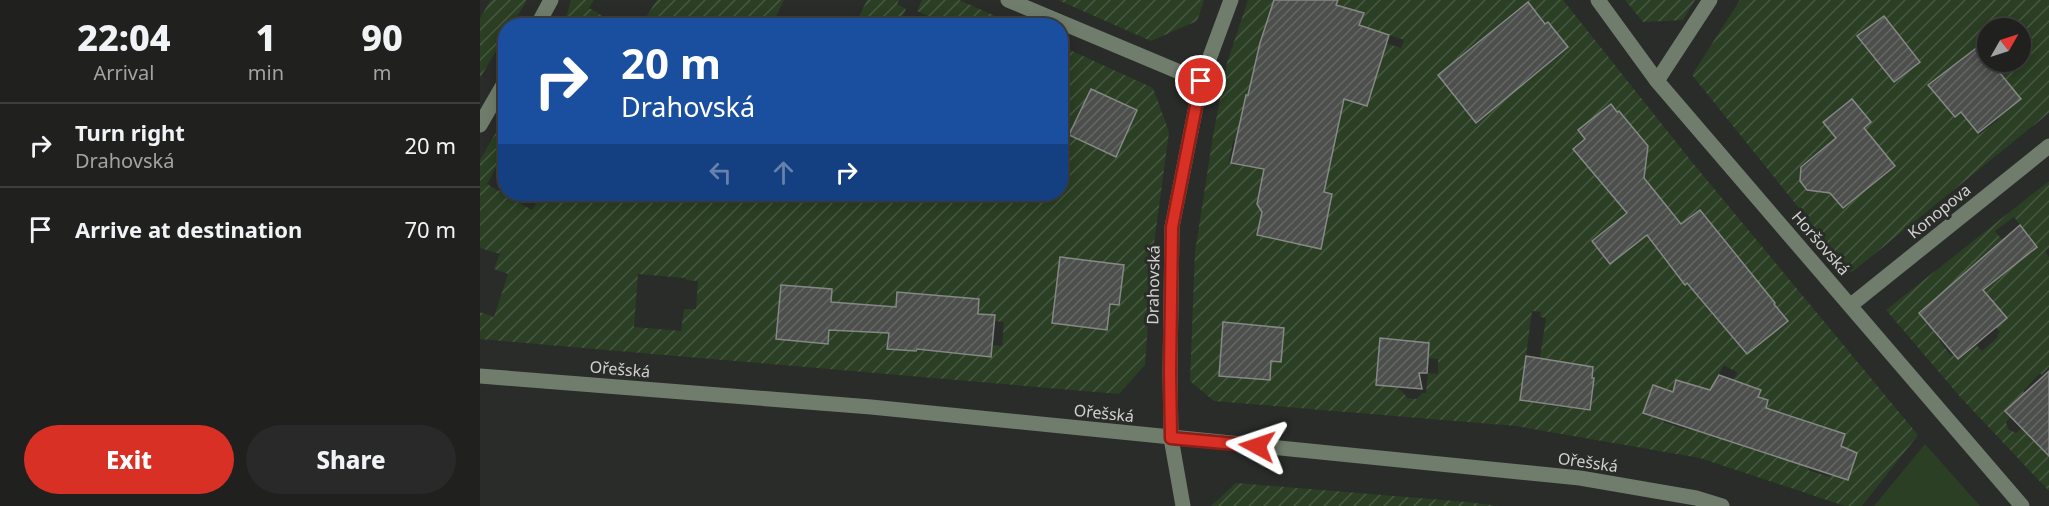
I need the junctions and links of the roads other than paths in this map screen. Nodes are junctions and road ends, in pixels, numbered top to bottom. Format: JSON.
{"nodes":[{"id":1,"x":551,"y":0,"type":"edge"},
{"id":2,"x":1008,"y":0,"type":"edge"},
{"id":3,"x":1231,"y":0,"type":"edge"},
{"id":4,"x":1598,"y":0,"type":"edge"},
{"id":5,"x":1710,"y":0,"type":"edge"},
{"id":6,"x":541,"y":18,"type":"edge"},
{"id":7,"x":1051,"y":18,"type":"edge"},
{"id":8,"x":1068,"y":25,"type":"edge"},
{"id":9,"x":1201,"y":81,"type":"junction"},
{"id":10,"x":1657,"y":81,"type":"junction"},
{"id":11,"x":498,"y":94,"type":"edge"},
{"id":12,"x":480,"y":124,"type":"edge"},
{"id":13,"x":2049,"y":146,"type":"edge"},
{"id":14,"x":1851,"y":305,"type":"junction"},
{"id":15,"x":480,"y":376,"type":"edge"},
{"id":16,"x":1171,"y":438,"type":"junction"},
{"id":17,"x":1183,"y":506,"type":"edge"},
{"id":18,"x":1722,"y":506,"type":"edge"},
{"id":19,"x":2022,"y":506,"type":"edge"}],
"edges":[{"from":1,"to":6,"type":"street"},
{"from":2,"to":7,"type":"street"},
{"from":3,"to":9,"type":"street","name":"Drahovská"},
{"from":4,"to":10,"type":"street","name":"Horšovská"},
{"from":5,"to":10,"type":"street"},
{"from":8,"to":9,"type":"street"},
{"from":9,"to":16,"type":"street","name":"Drahovská"},
{"from":10,"to":14,"type":"street","name":"Horšovská"},
{"from":11,"to":12,"type":"street"},
{"from":13,"to":14,"type":"street","name":"Konopova"},
{"from":14,"to":19,"type":"street","name":"Horšovská"},
{"from":15,"to":16,"type":"street","name":"Ořešská"},
{"from":16,"to":17,"type":"street","name":"Drahovská"},
{"from":16,"to":18,"type":"street","name":"Ořešská"}]}
